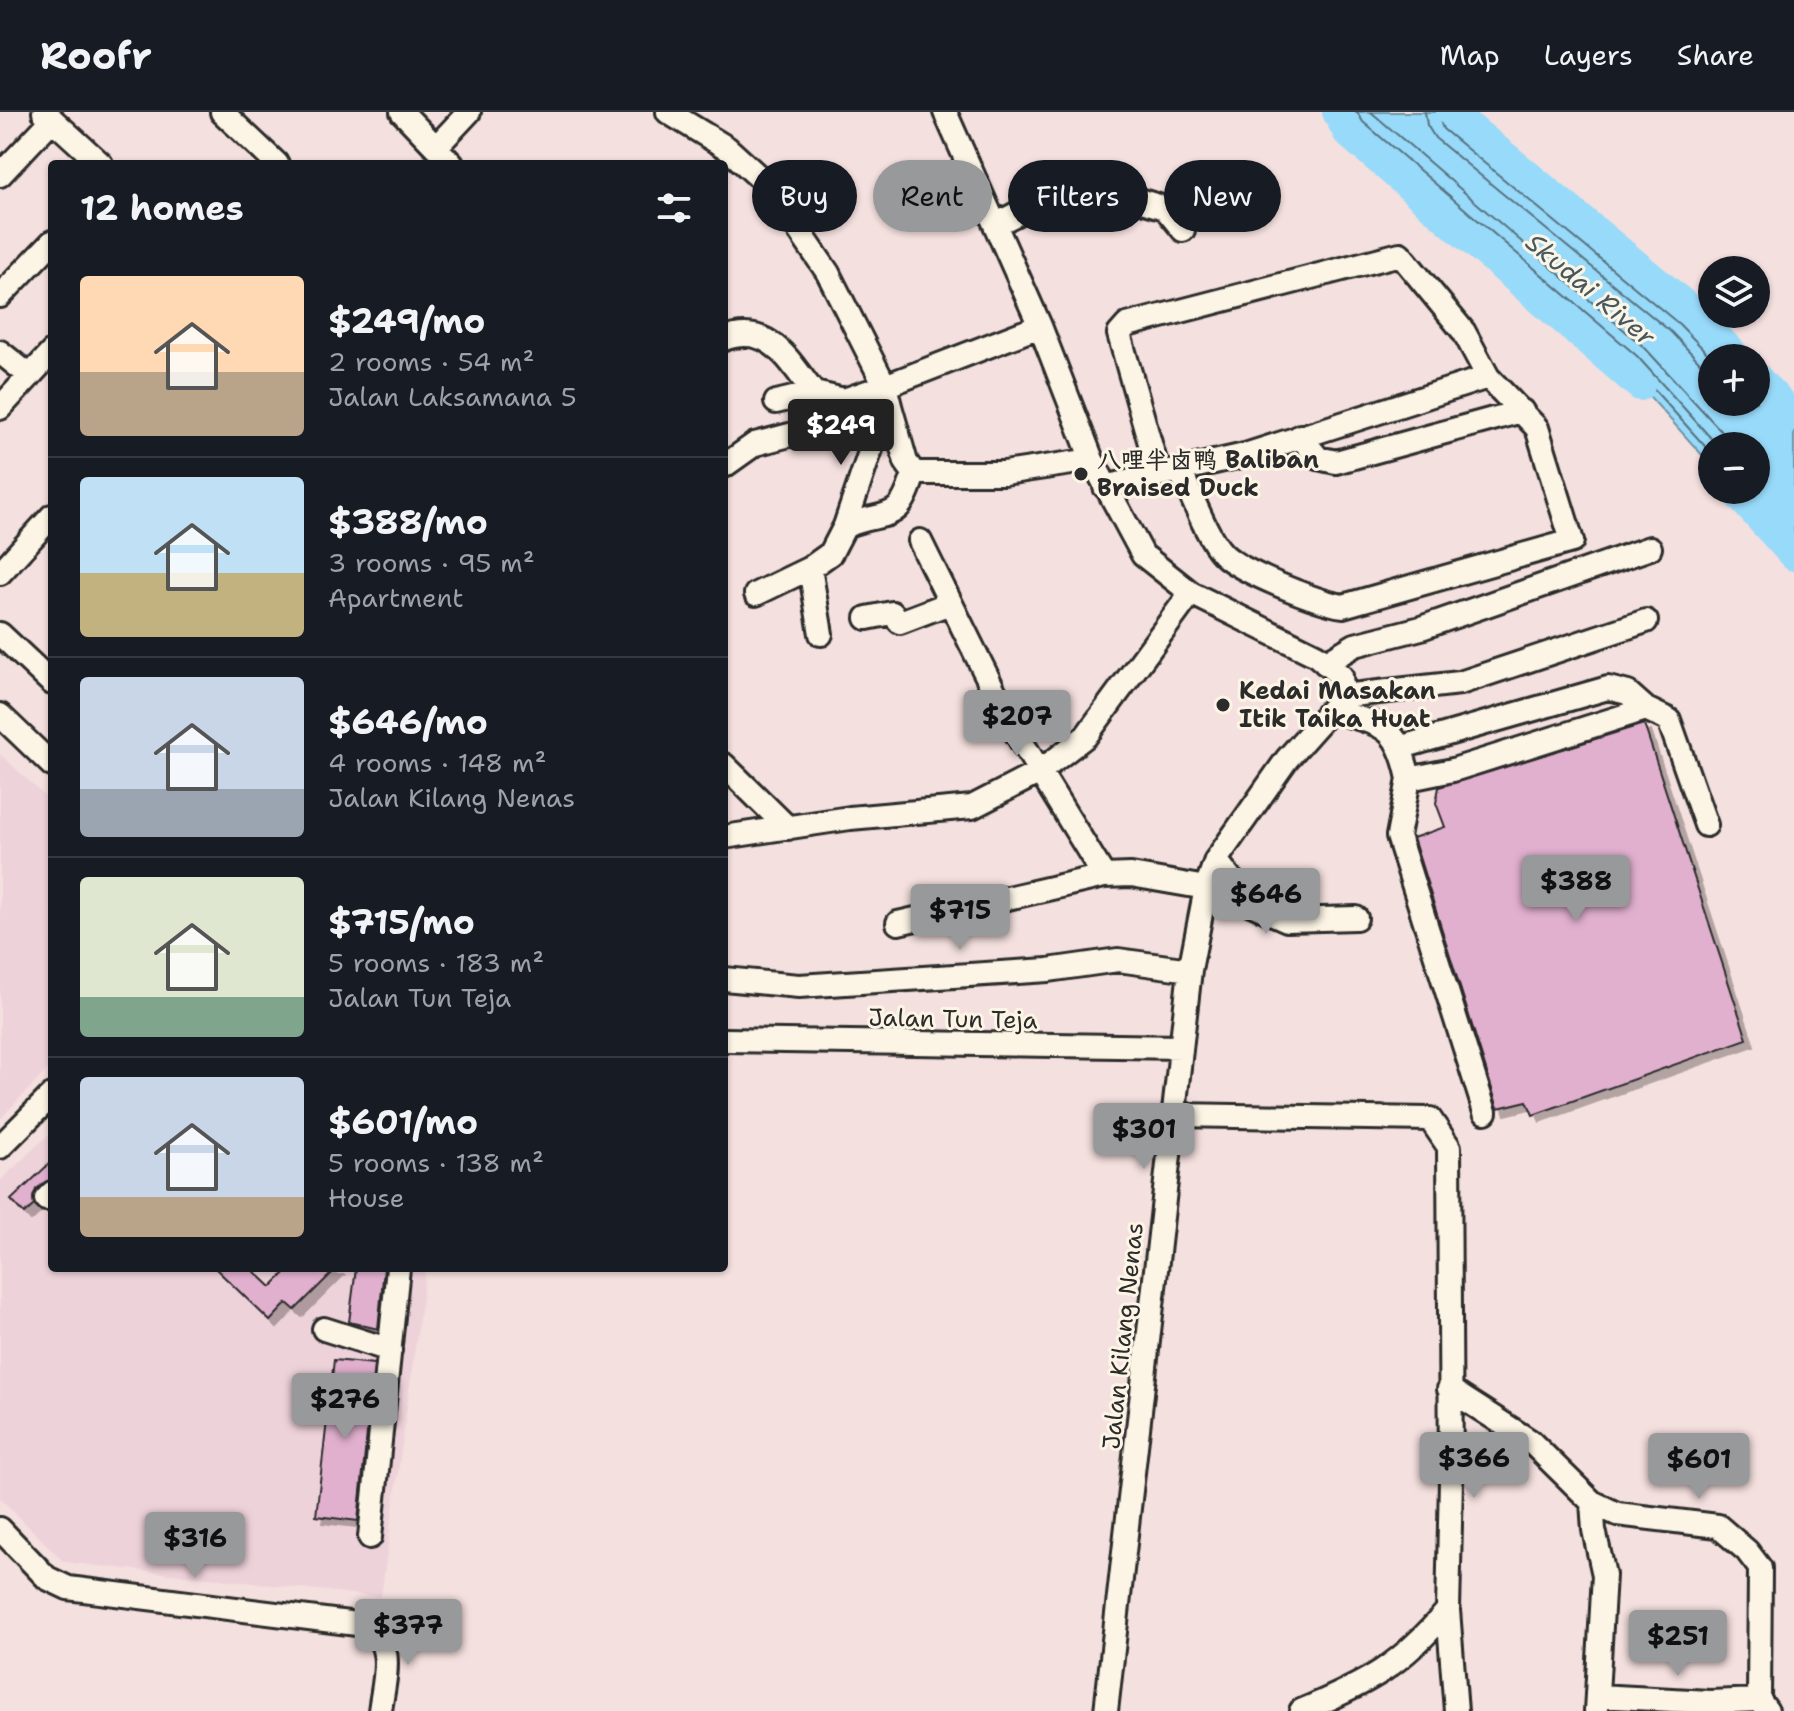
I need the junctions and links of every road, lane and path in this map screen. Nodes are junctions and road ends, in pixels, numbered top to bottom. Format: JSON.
{"nodes":[{"id":1,"x":222,"y":112,"type":"edge"},
{"id":2,"x":402,"y":112,"type":"edge"},
{"id":3,"x":469,"y":112,"type":"edge"},
{"id":4,"x":668,"y":112,"type":"edge"},
{"id":5,"x":945,"y":112,"type":"edge"},
{"id":6,"x":48,"y":116,"type":"edge"},
{"id":7,"x":438,"y":145,"type":"junction"},
{"id":8,"x":97,"y":160,"type":"edge"},
{"id":9,"x":273,"y":160,"type":"edge"},
{"id":10,"x":449,"y":160,"type":"edge"},
{"id":11,"x":0,"y":175,"type":"edge"},
{"id":12,"x":1164,"y":208,"type":"edge"},
{"id":13,"x":995,"y":225,"type":"junction"},
{"id":14,"x":48,"y":246,"type":"edge"},
{"id":15,"x":0,"y":296,"type":"edge"},
{"id":16,"x":1040,"y":326,"type":"junction"},
{"id":17,"x":728,"y":338,"type":"edge"},
{"id":18,"x":0,"y":352,"type":"edge"},
{"id":19,"x":48,"y":356,"type":"edge"},
{"id":20,"x":30,"y":376,"type":"junction"},
{"id":21,"x":1488,"y":377,"type":"junction"},
{"id":22,"x":814,"y":393,"type":"junction"},
{"id":23,"x":776,"y":402,"type":"dead end"},
{"id":24,"x":883,"y":402,"type":"junction"},
{"id":25,"x":0,"y":408,"type":"edge"},
{"id":26,"x":1522,"y":411,"type":"junction"},
{"id":27,"x":1300,"y":436,"type":"junction"},
{"id":28,"x":1092,"y":460,"type":"junction"},
{"id":29,"x":728,"y":463,"type":"edge"},
{"id":30,"x":914,"y":473,"type":"junction"},
{"id":31,"x":1170,"y":473,"type":"junction"},
{"id":32,"x":1105,"y":487,"type":"junction"},
{"id":33,"x":48,"y":520,"type":"edge"},
{"id":34,"x":845,"y":526,"type":"junction"},
{"id":35,"x":920,"y":541,"type":"dead end"},
{"id":36,"x":1650,"y":548,"type":"dead end"},
{"id":37,"x":810,"y":568,"type":"junction"},
{"id":38,"x":0,"y":573,"type":"edge"},
{"id":39,"x":1191,"y":593,"type":"junction"},
{"id":40,"x":756,"y":594,"type":"dead end"},
{"id":41,"x":950,"y":603,"type":"junction"},
{"id":42,"x":867,"y":618,"type":"dead end"},
{"id":43,"x":1646,"y":621,"type":"dead end"},
{"id":44,"x":0,"y":634,"type":"edge"},
{"id":45,"x":821,"y":634,"type":"dead end"},
{"id":46,"x":1325,"y":663,"type":"junction"},
{"id":47,"x":48,"y":679,"type":"edge"},
{"id":48,"x":1337,"y":703,"type":"junction"},
{"id":49,"x":1646,"y":709,"type":"junction"},
{"id":50,"x":0,"y":715,"type":"edge"},
{"id":51,"x":1402,"y":747,"type":"junction"},
{"id":52,"x":48,"y":761,"type":"edge"},
{"id":53,"x":728,"y":769,"type":"edge"},
{"id":54,"x":1038,"y":773,"type":"junction"},
{"id":55,"x":1409,"y":779,"type":"junction"},
{"id":56,"x":1706,"y":825,"type":"dead end"},
{"id":57,"x":788,"y":828,"type":"junction"},
{"id":58,"x":728,"y":836,"type":"edge"},
{"id":59,"x":1216,"y":860,"type":"junction"},
{"id":60,"x":1104,"y":876,"type":"junction"},
{"id":61,"x":1206,"y":888,"type":"junction"},
{"id":62,"x":1356,"y":918,"type":"dead end"},
{"id":63,"x":898,"y":923,"type":"dead end"},
{"id":64,"x":1190,"y":970,"type":"junction"},
{"id":65,"x":728,"y":979,"type":"edge"},
{"id":66,"x":728,"y":1040,"type":"edge"},
{"id":67,"x":1181,"y":1047,"type":"junction"},
{"id":68,"x":48,"y":1099,"type":"edge"},
{"id":69,"x":1485,"y":1112,"type":"dead end"},
{"id":70,"x":1175,"y":1115,"type":"junction"},
{"id":71,"x":0,"y":1147,"type":"edge"},
{"id":72,"x":398,"y":1272,"type":"edge"},
{"id":73,"x":324,"y":1329,"type":"dead end"},
{"id":74,"x":390,"y":1350,"type":"junction"},
{"id":75,"x":1449,"y":1389,"type":"junction"},
{"id":76,"x":1592,"y":1502,"type":"junction"},
{"id":77,"x":0,"y":1529,"type":"edge"},
{"id":78,"x":370,"y":1537,"type":"dead end"},
{"id":79,"x":1448,"y":1610,"type":"junction"},
{"id":80,"x":1596,"y":1704,"type":"edge"},
{"id":81,"x":1763,"y":1706,"type":"edge"},
{"id":82,"x":380,"y":1711,"type":"edge"},
{"id":83,"x":1106,"y":1711,"type":"edge"},
{"id":84,"x":1301,"y":1711,"type":"edge"},
{"id":85,"x":1456,"y":1711,"type":"edge"}],
"edges":[{"from":1,"to":9,"type":"street"},
{"from":2,"to":7,"type":"street"},
{"from":3,"to":7,"type":"street"},
{"from":4,"to":24,"type":"street"},
{"from":5,"to":13,"type":"street"},
{"from":6,"to":8,"type":"street"},
{"from":6,"to":11,"type":"street"},
{"from":7,"to":10,"type":"street"},
{"from":12,"to":13,"type":"street"},
{"from":13,"to":16,"type":"street"},
{"from":14,"to":15,"type":"street"},
{"from":16,"to":24,"type":"street"},
{"from":16,"to":28,"type":"street"},
{"from":17,"to":22,"type":"street"},
{"from":18,"to":20,"type":"street"},
{"from":19,"to":20,"type":"street"},
{"from":20,"to":25,"type":"street"},
{"from":21,"to":26,"type":"street"},
{"from":21,"to":27,"type":"street"},
{"from":21,"to":31,"type":"street"},
{"from":22,"to":23,"type":"street"},
{"from":22,"to":24,"type":"street"},
{"from":24,"to":29,"type":"street"},
{"from":24,"to":30,"type":"street"},
{"from":24,"to":34,"type":"street"},
{"from":26,"to":27,"type":"street"},
{"from":26,"to":31,"type":"street"},
{"from":27,"to":31,"type":"street"},
{"from":28,"to":30,"type":"street"},
{"from":28,"to":32,"type":"street"},
{"from":30,"to":34,"type":"street"},
{"from":31,"to":32,"type":"street"},
{"from":32,"to":39,"type":"street"},
{"from":33,"to":38,"type":"street"},
{"from":34,"to":37,"type":"street"},
{"from":35,"to":41,"type":"street"},
{"from":36,"to":46,"type":"street"},
{"from":37,"to":40,"type":"street"},
{"from":37,"to":45,"type":"street"},
{"from":39,"to":46,"type":"street"},
{"from":39,"to":54,"type":"street"},
{"from":41,"to":42,"type":"street"},
{"from":41,"to":54,"type":"street"},
{"from":43,"to":48,"type":"street"},
{"from":44,"to":47,"type":"street"},
{"from":46,"to":48,"type":"street"},
{"from":48,"to":51,"type":"street"},
{"from":48,"to":59,"type":"street","name":"Jalan Kilang Nenas"},
{"from":49,"to":51,"type":"street"},
{"from":49,"to":55,"type":"street"},
{"from":49,"to":56,"type":"street"},
{"from":50,"to":52,"type":"street"},
{"from":51,"to":55,"type":"street"},
{"from":53,"to":57,"type":"street"},
{"from":54,"to":57,"type":"street"},
{"from":54,"to":60,"type":"street"},
{"from":55,"to":69,"type":"street"},
{"from":57,"to":58,"type":"street"},
{"from":59,"to":61,"type":"street","name":"Jalan Kilang Nenas"},
{"from":59,"to":62,"type":"street"},
{"from":60,"to":61,"type":"street"},
{"from":60,"to":63,"type":"street"},
{"from":61,"to":64,"type":"street","name":"Jalan Kilang Nenas"},
{"from":64,"to":65,"type":"street"},
{"from":64,"to":67,"type":"street","name":"Jalan Kilang Nenas"},
{"from":66,"to":67,"type":"street","name":"Jalan Tun Teja"},
{"from":67,"to":70,"type":"street","name":"Jalan Kilang Nenas"},
{"from":68,"to":71,"type":"street"},
{"from":70,"to":75,"type":"street"},
{"from":70,"to":83,"type":"street","name":"Jalan Kilang Nenas"},
{"from":72,"to":74,"type":"street"},
{"from":73,"to":74,"type":"street"},
{"from":74,"to":78,"type":"street"},
{"from":75,"to":76,"type":"street"},
{"from":75,"to":79,"type":"street"},
{"from":76,"to":80,"type":"street"},
{"from":76,"to":81,"type":"street"},
{"from":77,"to":82,"type":"street"},
{"from":79,"to":84,"type":"street"},
{"from":79,"to":85,"type":"street"},
{"from":80,"to":81,"type":"street"}]}
